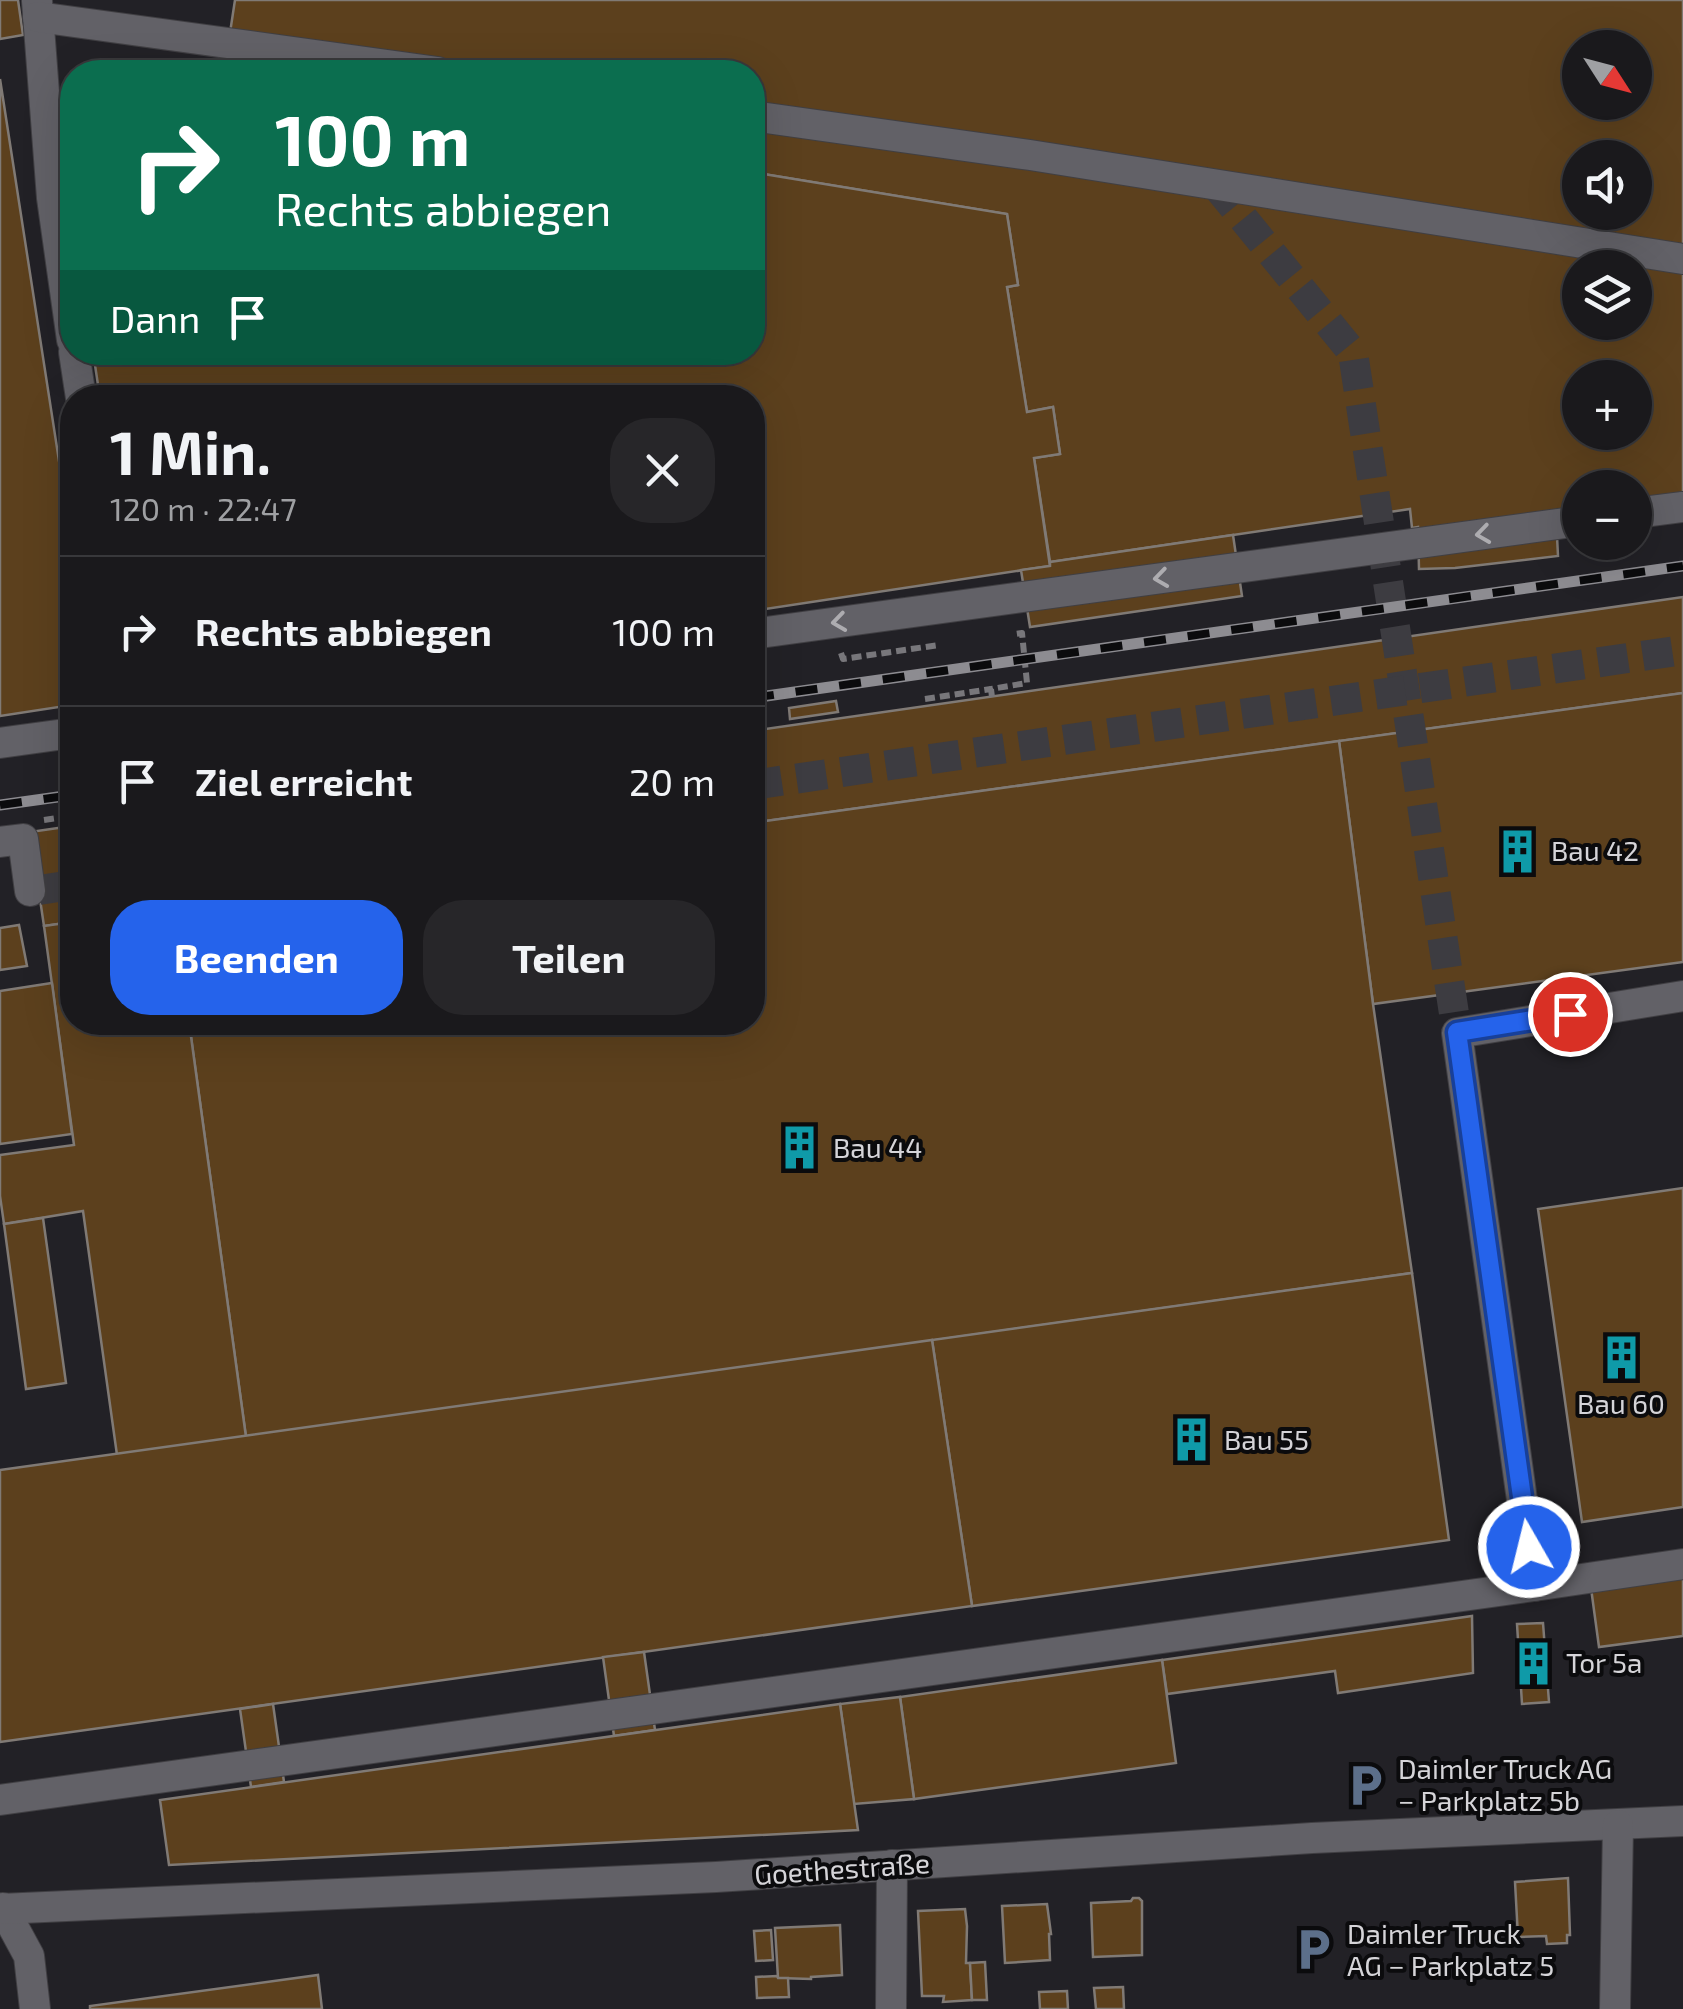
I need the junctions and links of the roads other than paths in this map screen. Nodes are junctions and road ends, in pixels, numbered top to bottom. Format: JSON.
{"nodes":[{"id":1,"x":37,"y":8,"type":"edge"},
{"id":2,"x":363,"y":60,"type":"edge"},
{"id":3,"x":765,"y":118,"type":"edge"},
{"id":4,"x":60,"y":255,"type":"edge"},
{"id":5,"x":1683,"y":259,"type":"edge"},
{"id":6,"x":1683,"y":506,"type":"edge"},
{"id":7,"x":1652,"y":511,"type":"edge"},
{"id":8,"x":1562,"y":522,"type":"edge"},
{"id":9,"x":765,"y":632,"type":"edge"},
{"id":10,"x":60,"y":734,"type":"edge"},
{"id":11,"x":0,"y":743,"type":"edge"},
{"id":12,"x":0,"y":842,"type":"edge"},
{"id":13,"x":23,"y":892,"type":"edge"},
{"id":14,"x":1683,"y":996,"type":"edge"},
{"id":15,"x":1683,"y":1564,"type":"edge"},
{"id":16,"x":1534,"y":1586,"type":"junction"},
{"id":17,"x":0,"y":1800,"type":"edge"},
{"id":18,"x":1683,"y":1821,"type":"edge"},
{"id":19,"x":1618,"y":1826,"type":"junction"},
{"id":20,"x":892,"y":1865,"type":"junction"},
{"id":21,"x":2,"y":1908,"type":"edge"},
{"id":22,"x":35,"y":2009,"type":"edge"},
{"id":23,"x":891,"y":2009,"type":"edge"},
{"id":24,"x":1615,"y":2009,"type":"edge"}],
"edges":[{"from":1,"to":2,"type":"street"},
{"from":1,"to":4,"type":"street"},
{"from":3,"to":5,"type":"street"},
{"from":6,"to":7,"type":"street"},
{"from":8,"to":9,"type":"street","one_way":true},
{"from":10,"to":11,"type":"street"},
{"from":12,"to":13,"type":"street"},
{"from":14,"to":16,"type":"street"},
{"from":15,"to":16,"type":"street"},
{"from":16,"to":17,"type":"street"},
{"from":18,"to":19,"type":"street","name":"Goethestraße"},
{"from":19,"to":20,"type":"street","name":"Goethestraße"},
{"from":19,"to":24,"type":"street"},
{"from":20,"to":21,"type":"street","name":"Goethestraße"},
{"from":20,"to":23,"type":"street"},
{"from":21,"to":22,"type":"street"}]}
